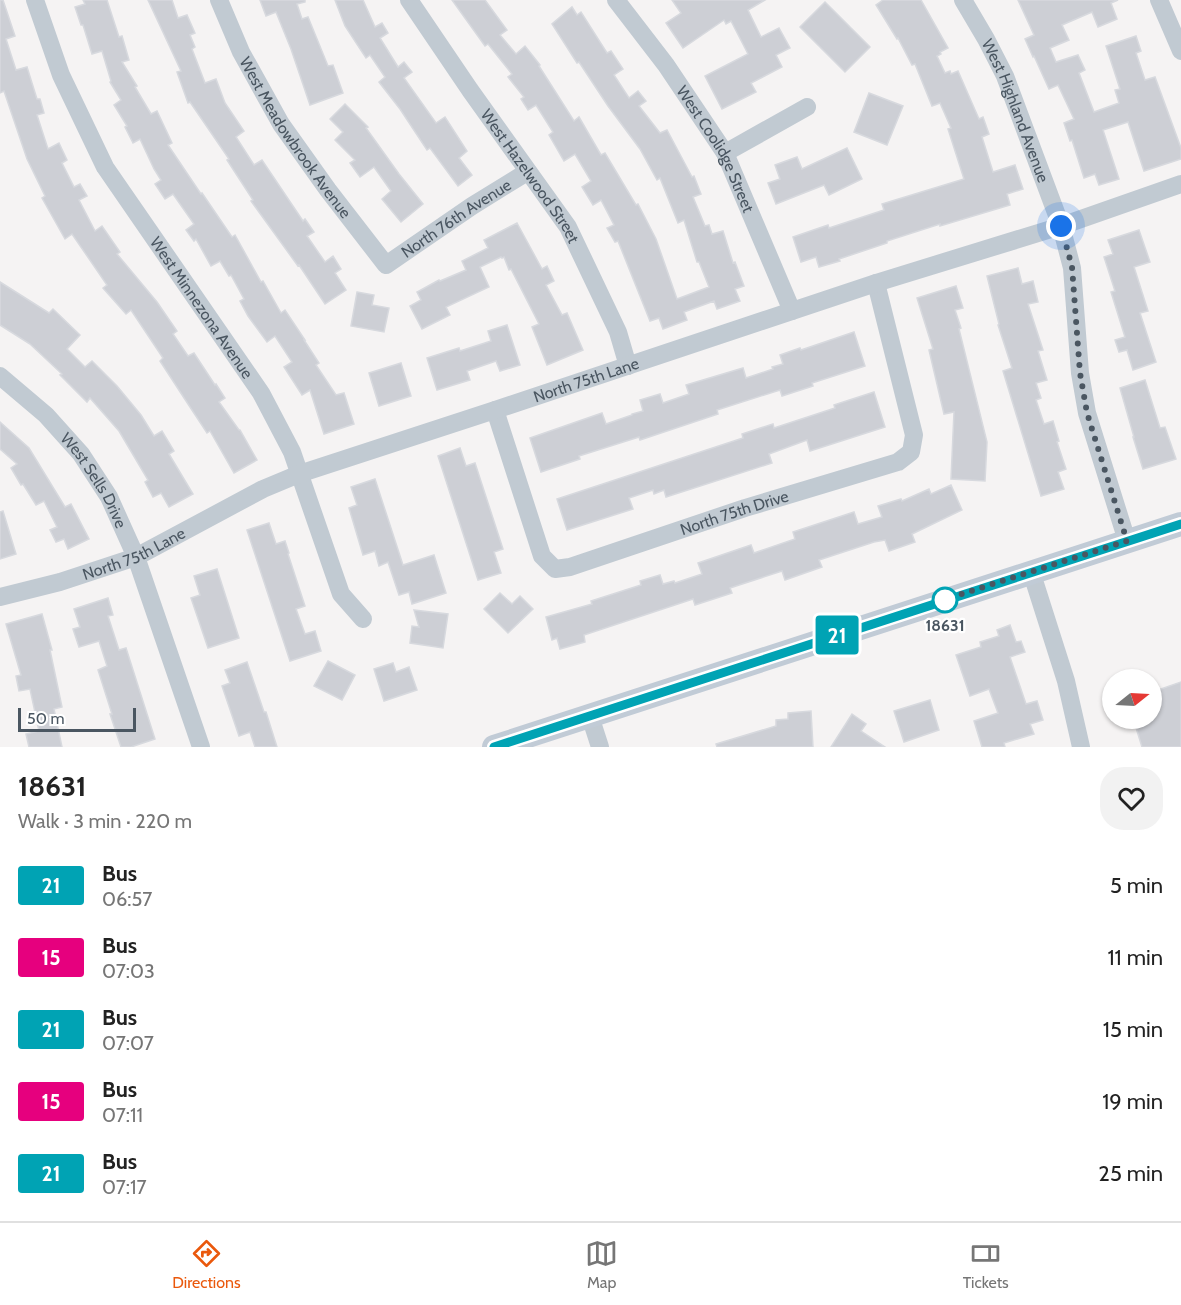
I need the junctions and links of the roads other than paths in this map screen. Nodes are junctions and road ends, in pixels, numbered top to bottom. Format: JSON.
{"nodes":[{"id":1,"x":35,"y":0,"type":"edge"},
{"id":2,"x":219,"y":0,"type":"edge"},
{"id":3,"x":409,"y":0,"type":"edge"},
{"id":4,"x":616,"y":0,"type":"edge"},
{"id":5,"x":963,"y":0,"type":"edge"},
{"id":6,"x":1159,"y":0,"type":"edge"},
{"id":7,"x":1181,"y":51,"type":"edge"},
{"id":8,"x":807,"y":107,"type":"dead end"},
{"id":9,"x":724,"y":153,"type":"junction"},
{"id":10,"x":528,"y":172,"type":"junction"},
{"id":11,"x":1181,"y":184,"type":"edge"},
{"id":12,"x":1061,"y":226,"type":"junction"},
{"id":13,"x":386,"y":265,"type":"joint"},
{"id":14,"x":876,"y":283,"type":"junction"},
{"id":15,"x":792,"y":311,"type":"junction"},
{"id":16,"x":628,"y":366,"type":"junction"},
{"id":17,"x":0,"y":376,"type":"edge"},
{"id":18,"x":495,"y":410,"type":"junction"},
{"id":19,"x":299,"y":474,"type":"junction"},
{"id":20,"x":1181,"y":524,"type":"edge"},
{"id":21,"x":1127,"y":541,"type":"junction"},
{"id":22,"x":136,"y":557,"type":"junction"},
{"id":23,"x":1031,"y":572,"type":"junction"},
{"id":24,"x":0,"y":597,"type":"edge"},
{"id":25,"x":363,"y":619,"type":"dead end"},
{"id":26,"x":590,"y":716,"type":"junction"},
{"id":27,"x":201,"y":747,"type":"edge"},
{"id":28,"x":494,"y":747,"type":"edge"},
{"id":29,"x":600,"y":747,"type":"edge"},
{"id":30,"x":1081,"y":747,"type":"edge"}],
"edges":[{"from":1,"to":19,"type":"street","name":"West Minnezona Avenue"},
{"from":2,"to":13,"type":"street","name":"West Meadowbrook Avenue"},
{"from":3,"to":10,"type":"street","name":"West Hazelwood Street"},
{"from":4,"to":9,"type":"street","name":"West Coolidge Street"},
{"from":5,"to":12,"type":"street","name":"West Highland Avenue"},
{"from":6,"to":7,"type":"street"},
{"from":8,"to":9,"type":"street"},
{"from":9,"to":15,"type":"street","name":"West Coolidge Street"},
{"from":10,"to":13,"type":"street","name":"North 76th Avenue"},
{"from":10,"to":16,"type":"street","name":"West Hazelwood Street"},
{"from":11,"to":12,"type":"street","name":"North 75th Lane"},
{"from":12,"to":14,"type":"street","name":"North 75th Lane"},
{"from":12,"to":21,"type":"street","name":"West Highland Avenue"},
{"from":14,"to":15,"type":"street","name":"North 75th Lane"},
{"from":14,"to":18,"type":"street","name":"North 75th Drive"},
{"from":15,"to":16,"type":"street","name":"North 75th Lane"},
{"from":16,"to":18,"type":"street","name":"North 75th Lane"},
{"from":17,"to":22,"type":"street","name":"West Sells Drive"},
{"from":18,"to":19,"type":"street","name":"North 75th Lane"},
{"from":19,"to":22,"type":"street","name":"North 75th Lane"},
{"from":19,"to":25,"type":"street","name":"West Minnezona Avenue"},
{"from":20,"to":21,"type":"main road"},
{"from":21,"to":23,"type":"main road"},
{"from":22,"to":24,"type":"street","name":"North 75th Lane"},
{"from":22,"to":27,"type":"street","name":"West Sells Drive"},
{"from":23,"to":26,"type":"main road"},
{"from":23,"to":30,"type":"street"},
{"from":26,"to":28,"type":"main road"},
{"from":26,"to":29,"type":"street"}]}
